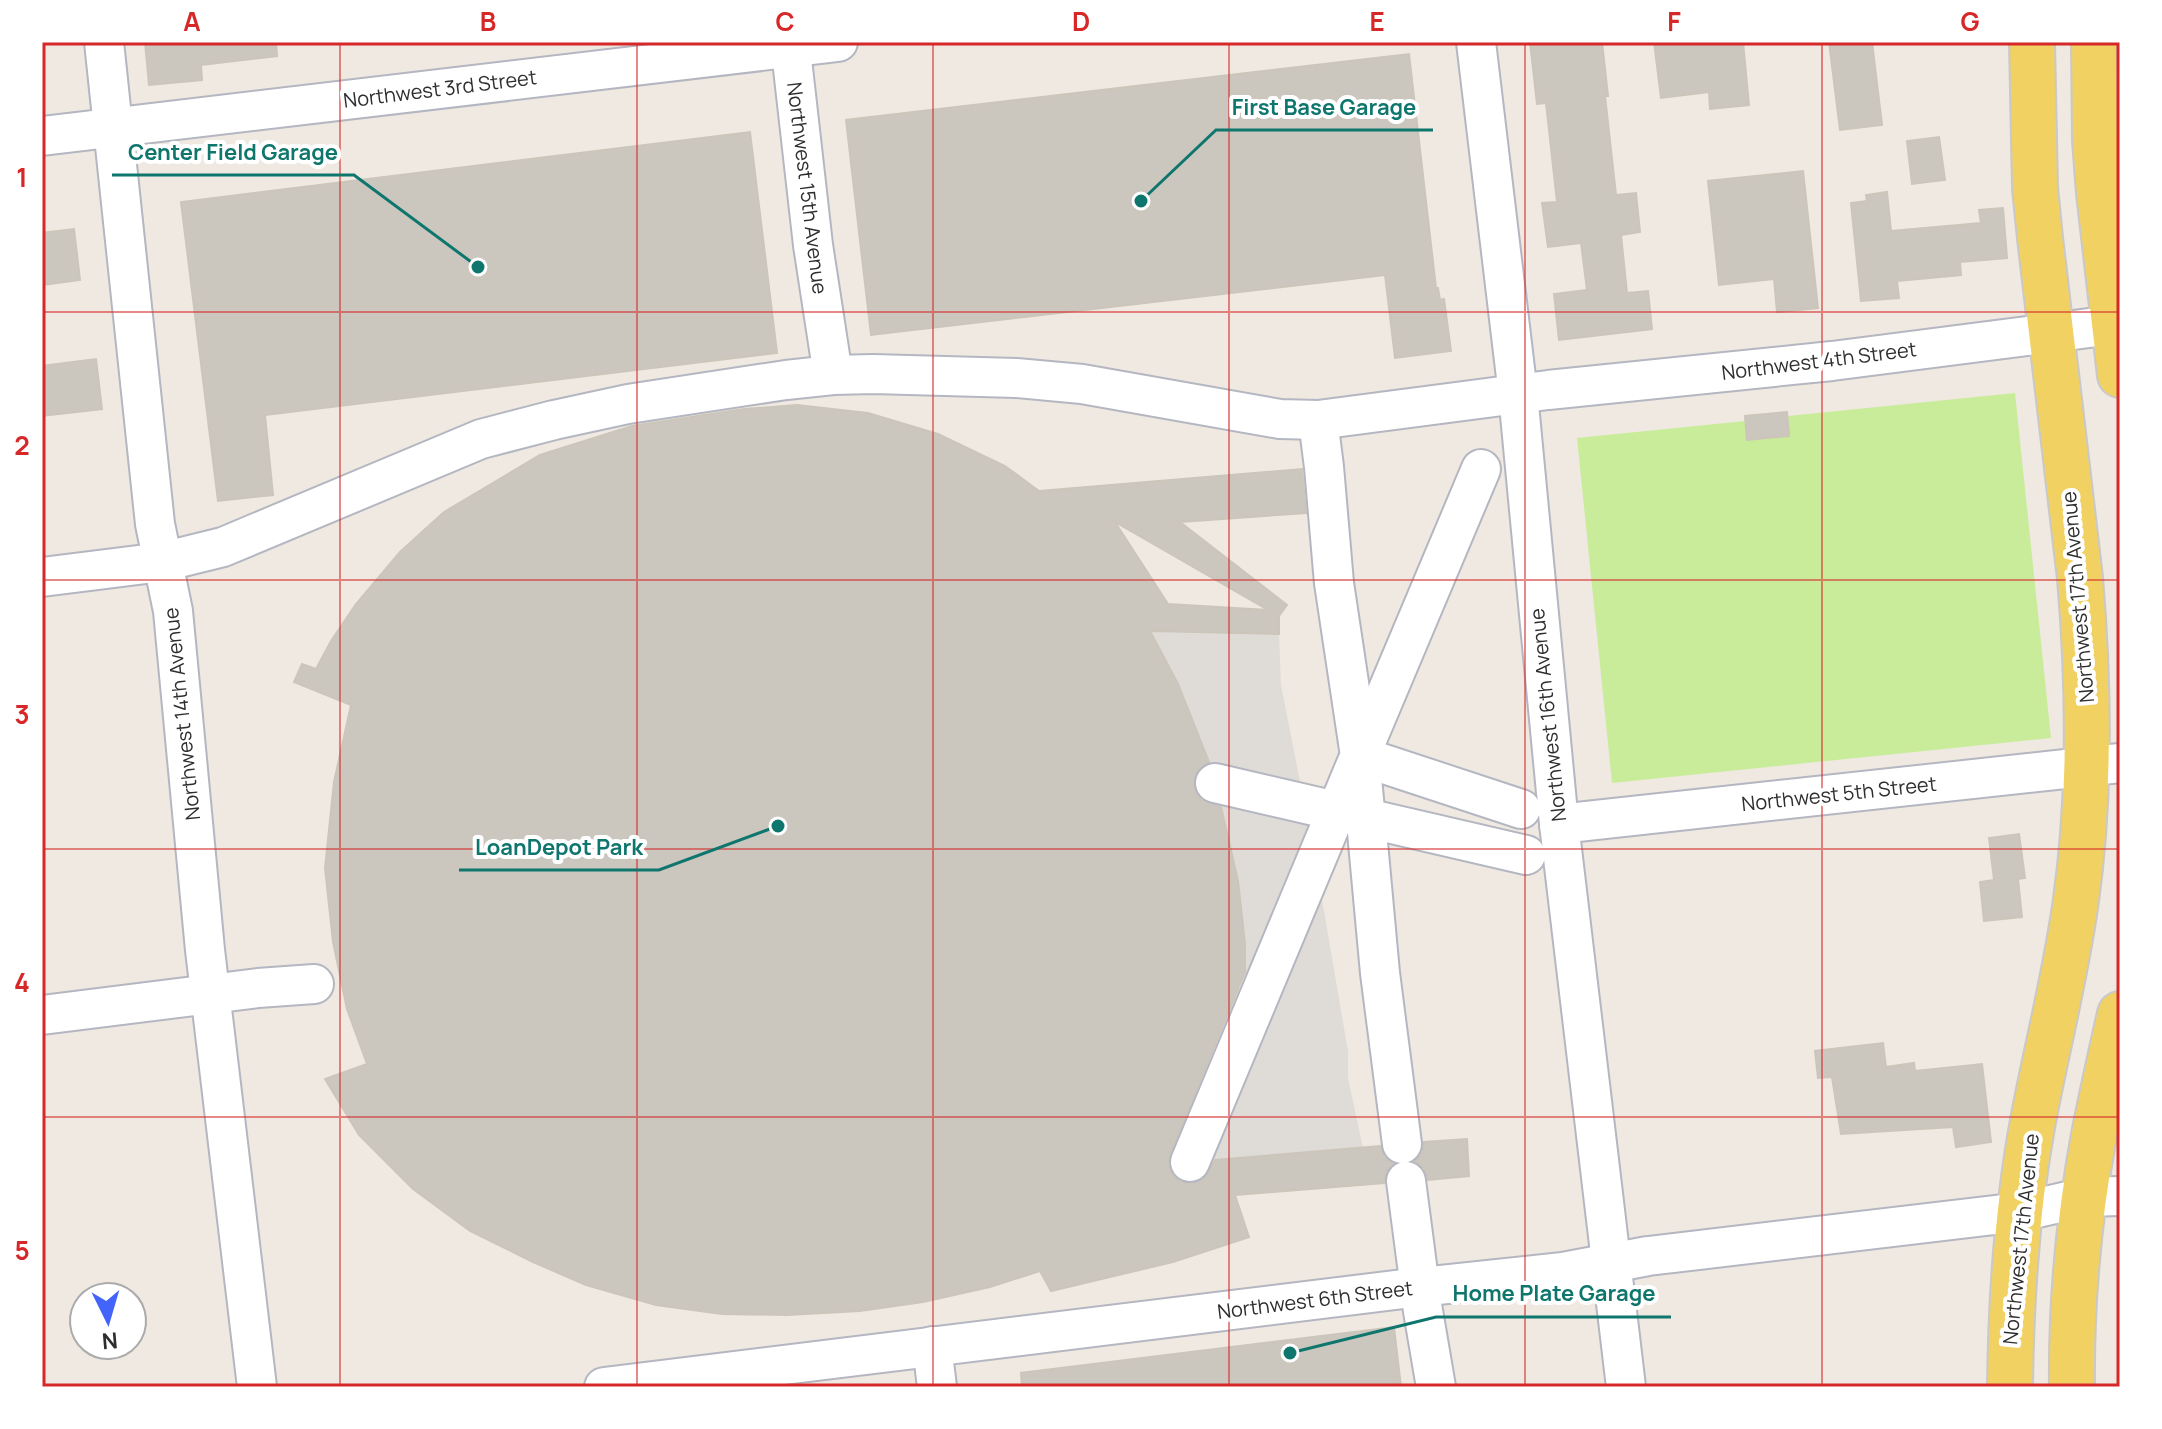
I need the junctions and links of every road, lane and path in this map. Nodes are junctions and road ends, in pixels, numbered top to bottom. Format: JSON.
{"nodes":[{"id":1,"x":104,"y":42,"type":"edge"},
{"id":2,"x":838,"y":42,"type":"edge"},
{"id":3,"x":1476,"y":42,"type":"edge"},
{"id":4,"x":2032,"y":42,"type":"edge"},
{"id":5,"x":2094,"y":42,"type":"edge"},
{"id":6,"x":790,"y":45,"type":"edge"},
{"id":7,"x":113,"y":127,"type":"junction"},
{"id":8,"x":42,"y":136,"type":"edge"},
{"id":9,"x":2117,"y":324,"type":"edge"},
{"id":10,"x":2051,"y":332,"type":"junction"},
{"id":11,"x":833,"y":375,"type":"junction"},
{"id":12,"x":2120,"y":375,"type":"edge"},
{"id":13,"x":1518,"y":394,"type":"junction"},
{"id":14,"x":1318,"y":420,"type":"junction"},
{"id":15,"x":1481,"y":469,"type":"dead end"},
{"id":16,"x":162,"y":562,"type":"junction"},
{"id":17,"x":42,"y":577,"type":"edge"},
{"id":18,"x":1360,"y":756,"type":"junction"},
{"id":19,"x":2103,"y":765,"type":"edge"},
{"id":20,"x":1215,"y":783,"type":"dead end"},
{"id":21,"x":1521,"y":809,"type":"dead end"},
{"id":22,"x":1351,"y":816,"type":"junction"},
{"id":23,"x":1559,"y":824,"type":"junction"},
{"id":24,"x":1526,"y":855,"type":"dead end"},
{"id":25,"x":314,"y":984,"type":"dead end"},
{"id":26,"x":210,"y":995,"type":"junction"},
{"id":27,"x":2120,"y":1014,"type":"edge"},
{"id":28,"x":42,"y":1015,"type":"edge"},
{"id":29,"x":1402,"y":1144,"type":"dead end"},
{"id":30,"x":1190,"y":1162,"type":"dead end"},
{"id":31,"x":1406,"y":1181,"type":"dead end"},
{"id":32,"x":2102,"y":1196,"type":"edge"},
{"id":33,"x":2020,"y":1212,"type":"junction"},
{"id":34,"x":1611,"y":1264,"type":"junction"},
{"id":35,"x":1420,"y":1287,"type":"junction"},
{"id":36,"x":932,"y":1346,"type":"junction"},
{"id":37,"x":257,"y":1387,"type":"edge"},
{"id":38,"x":604,"y":1387,"type":"edge"},
{"id":39,"x":937,"y":1387,"type":"edge"},
{"id":40,"x":1436,"y":1387,"type":"edge"},
{"id":41,"x":1626,"y":1387,"type":"edge"},
{"id":42,"x":2010,"y":1387,"type":"edge"},
{"id":43,"x":2072,"y":1387,"type":"edge"}],
"edges":[{"from":1,"to":7,"type":"street","name":"Northwest 14th Avenue"},
{"from":2,"to":6,"type":"street","name":"Northwest 3rd Street"},
{"from":3,"to":13,"type":"street","name":"Northwest 16th Avenue"},
{"from":4,"to":10,"type":"main road","name":"Northwest 17th Avenue"},
{"from":5,"to":9,"type":"main road"},
{"from":6,"to":7,"type":"street","name":"Northwest 3rd Street"},
{"from":6,"to":11,"type":"street","name":"Northwest 15th Avenue"},
{"from":7,"to":8,"type":"street","name":"Northwest 3rd Street"},
{"from":7,"to":16,"type":"street","name":"Northwest 14th Avenue"},
{"from":9,"to":10,"type":"street","name":"Northwest 4th Street"},
{"from":9,"to":12,"type":"main road"},
{"from":10,"to":13,"type":"street","name":"Northwest 4th Street"},
{"from":10,"to":19,"type":"main road","name":"Northwest 17th Avenue"},
{"from":11,"to":14,"type":"street","name":"Northwest 4th Street"},
{"from":11,"to":16,"type":"street","name":"Northwest 4th Street"},
{"from":13,"to":14,"type":"street","name":"Northwest 4th Street"},
{"from":13,"to":23,"type":"street","name":"Northwest 16th Avenue"},
{"from":14,"to":18,"type":"street"},
{"from":15,"to":18,"type":"street"},
{"from":16,"to":17,"type":"street"},
{"from":16,"to":26,"type":"street","name":"Northwest 14th Avenue"},
{"from":18,"to":21,"type":"street"},
{"from":18,"to":22,"type":"street"},
{"from":19,"to":23,"type":"street","name":"Northwest 5th Street"},
{"from":19,"to":33,"type":"main road","name":"Northwest 17th Avenue"},
{"from":20,"to":22,"type":"street"},
{"from":22,"to":24,"type":"street"},
{"from":22,"to":29,"type":"street"},
{"from":22,"to":30,"type":"street"},
{"from":23,"to":34,"type":"street","name":"Northwest 16th Avenue"},
{"from":25,"to":26,"type":"street"},
{"from":26,"to":28,"type":"street"},
{"from":26,"to":37,"type":"street","name":"Northwest 14th Avenue"},
{"from":27,"to":32,"type":"main road"},
{"from":31,"to":35,"type":"street"},
{"from":32,"to":33,"type":"street","name":"Northwest 6th Street"},
{"from":32,"to":43,"type":"main road"},
{"from":33,"to":34,"type":"street","name":"Northwest 6th Street"},
{"from":33,"to":42,"type":"main road","name":"Northwest 17th Avenue"},
{"from":34,"to":35,"type":"street","name":"Northwest 6th Street"},
{"from":34,"to":41,"type":"street","name":"Northwest 16th Avenue"},
{"from":35,"to":36,"type":"street","name":"Northwest 6th Street"},
{"from":35,"to":40,"type":"street"},
{"from":36,"to":38,"type":"street","name":"Northwest 6th Street"},
{"from":36,"to":39,"type":"street"}]}
